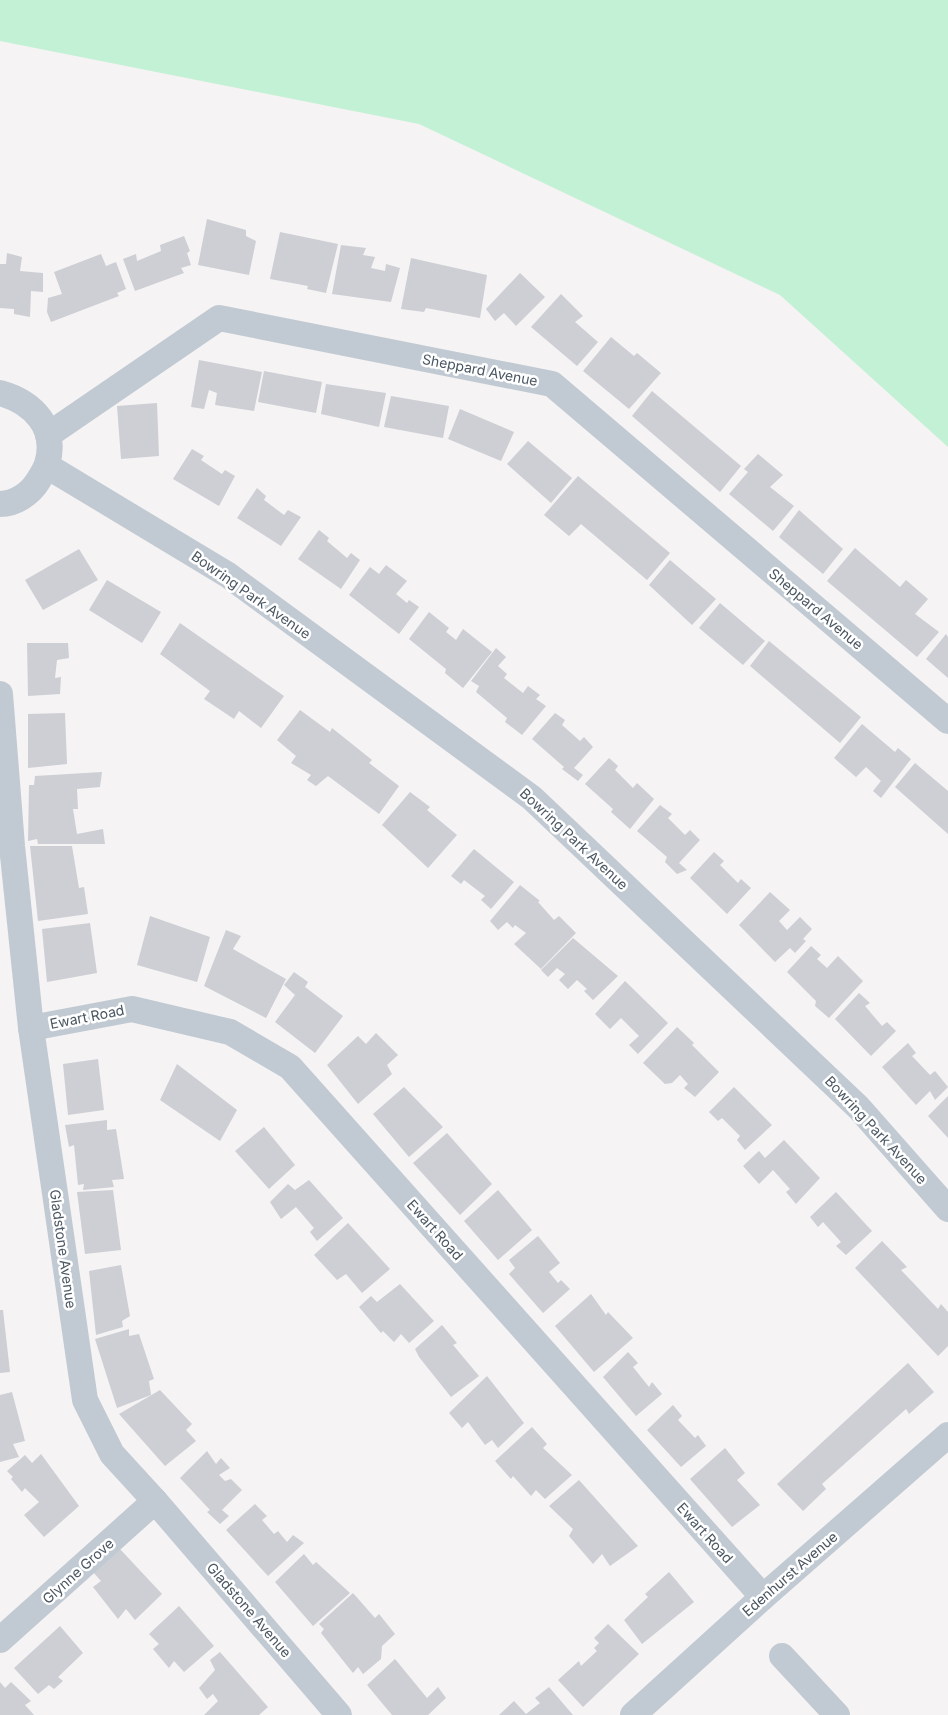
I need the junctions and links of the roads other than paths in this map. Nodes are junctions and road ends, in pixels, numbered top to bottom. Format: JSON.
{"nodes":[{"id":1,"x":0,"y":393,"type":"edge"},
{"id":2,"x":48,"y":435,"type":"junction"},
{"id":3,"x":46,"y":466,"type":"junction"},
{"id":4,"x":0,"y":504,"type":"edge"},
{"id":5,"x":0,"y":694,"type":"edge"},
{"id":6,"x":948,"y":721,"type":"edge"},
{"id":7,"x":31,"y":1028,"type":"junction"},
{"id":8,"x":948,"y":1209,"type":"edge"},
{"id":9,"x":948,"y":1435,"type":"edge"},
{"id":10,"x":155,"y":1501,"type":"junction"},
{"id":11,"x":763,"y":1597,"type":"junction"},
{"id":12,"x":0,"y":1640,"type":"edge"},
{"id":13,"x":782,"y":1656,"type":"dead end"},
{"id":14,"x":339,"y":1715,"type":"edge"},
{"id":15,"x":633,"y":1715,"type":"edge"},
{"id":16,"x":837,"y":1715,"type":"edge"}],
"edges":[{"from":1,"to":2,"type":"street"},
{"from":2,"to":3,"type":"street"},
{"from":2,"to":6,"type":"street","name":"Sheppard Avenue"},
{"from":3,"to":4,"type":"street"},
{"from":3,"to":8,"type":"street","name":"Bowring Park Avenue"},
{"from":5,"to":7,"type":"street","name":"Gladstone Avenue"},
{"from":7,"to":10,"type":"street","name":"Gladstone Avenue"},
{"from":7,"to":11,"type":"street","name":"Ewart Road"},
{"from":9,"to":11,"type":"street","name":"Edenhurst Avenue"},
{"from":10,"to":12,"type":"street","name":"Glynne Grove"},
{"from":10,"to":14,"type":"street","name":"Gladstone Avenue"},
{"from":11,"to":15,"type":"street","name":"Edenhurst Avenue"},
{"from":13,"to":16,"type":"street"}]}
